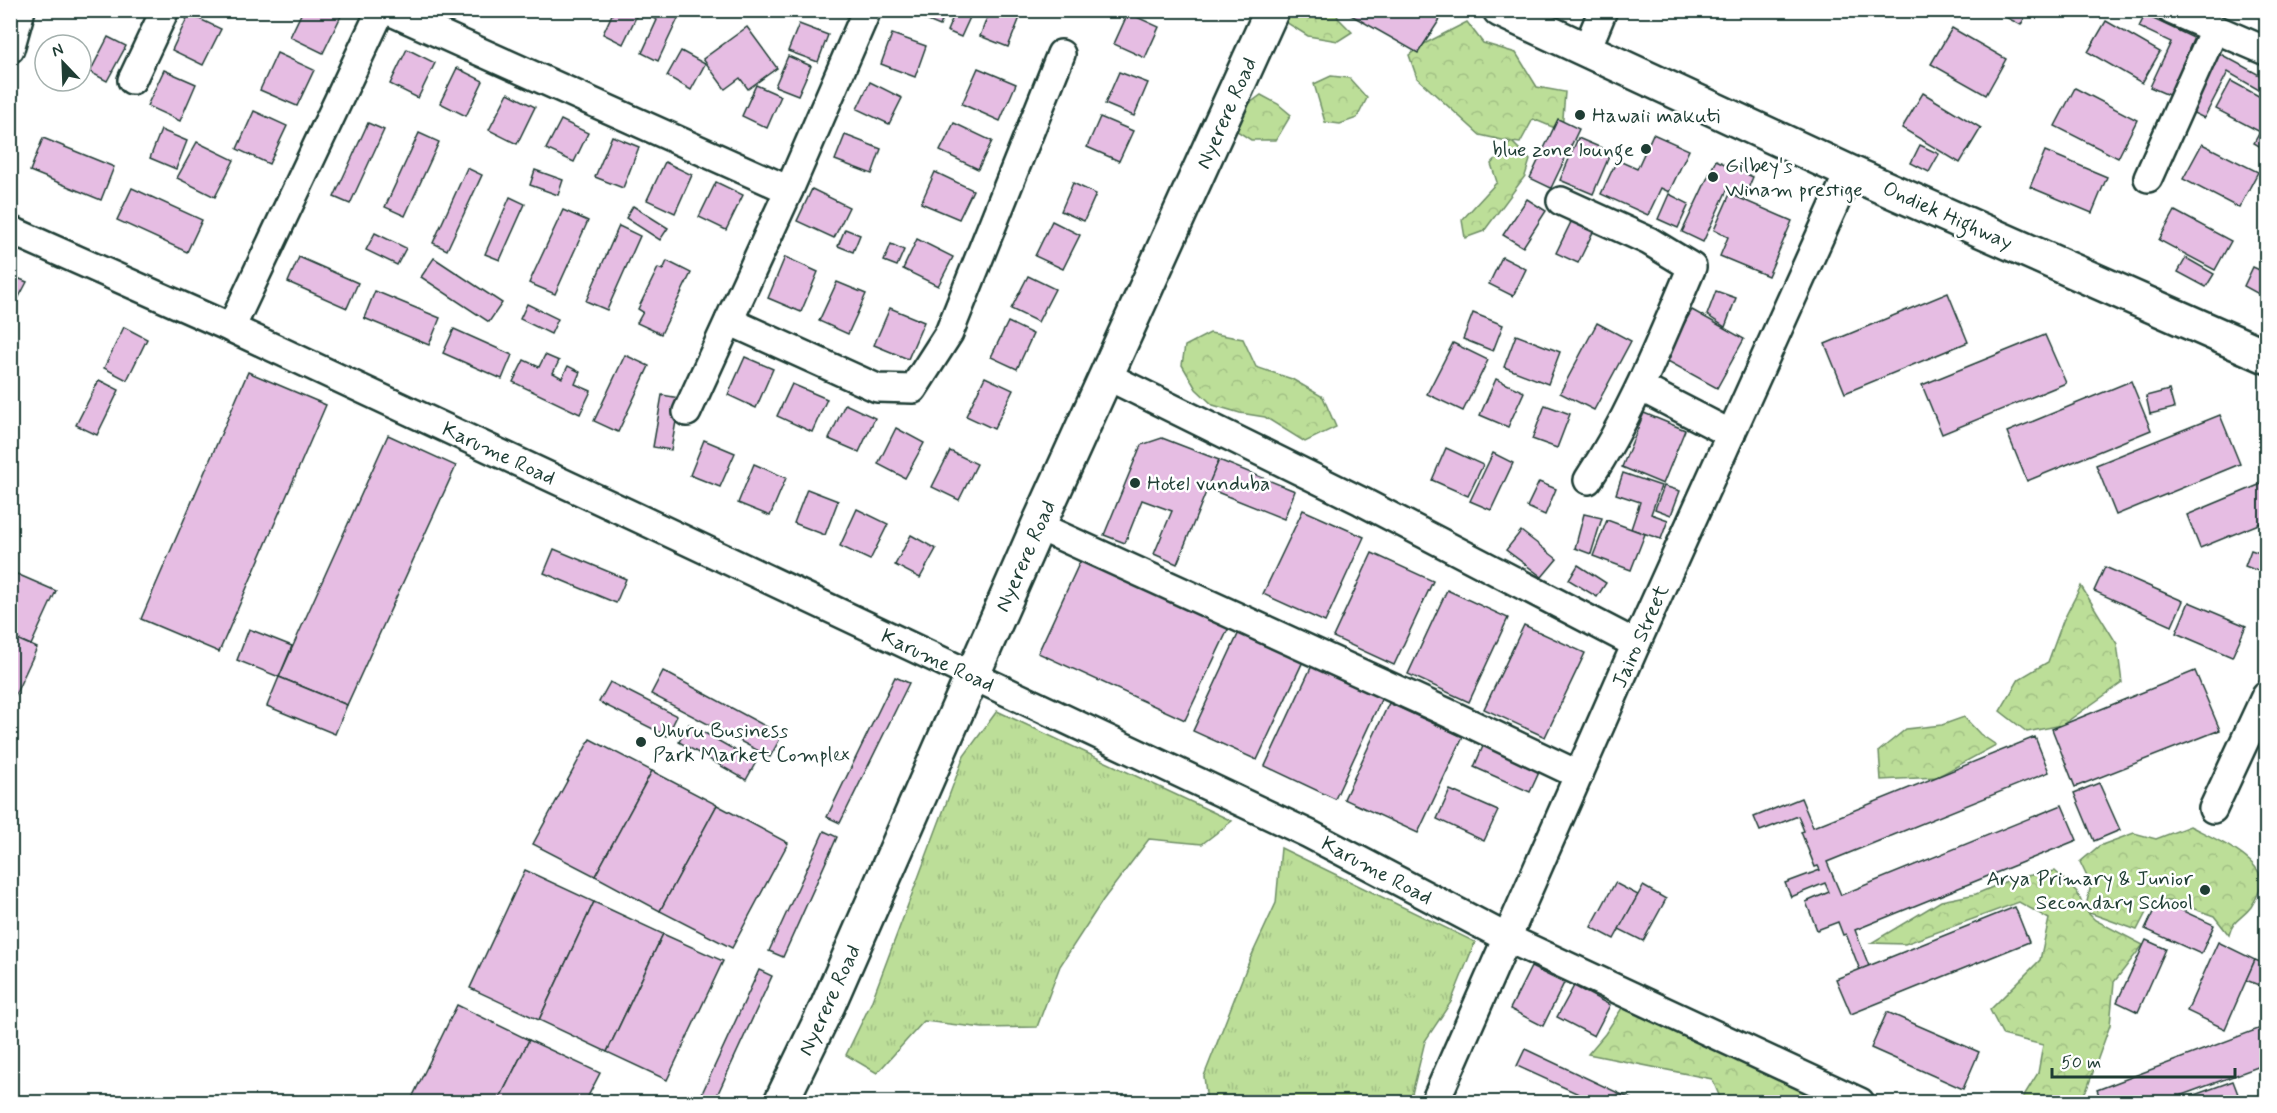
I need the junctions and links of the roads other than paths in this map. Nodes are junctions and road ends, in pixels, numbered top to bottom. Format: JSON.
{"nodes":[{"id":1,"x":21,"y":10,"type":"edge"},
{"id":2,"x":165,"y":10,"type":"edge"},
{"id":3,"x":381,"y":10,"type":"edge"},
{"id":4,"x":387,"y":10,"type":"edge"},
{"id":5,"x":867,"y":10,"type":"edge"},
{"id":6,"x":1272,"y":10,"type":"edge"},
{"id":7,"x":1500,"y":10,"type":"edge"},
{"id":8,"x":1603,"y":10,"type":"edge"},
{"id":9,"x":2171,"y":10,"type":"edge"},
{"id":10,"x":2214,"y":30,"type":"junction"},
{"id":11,"x":10,"y":49,"type":"edge"},
{"id":12,"x":1586,"y":51,"type":"junction"},
{"id":13,"x":2266,"y":51,"type":"edge"},
{"id":14,"x":1061,"y":54,"type":"dead end"},
{"id":15,"x":132,"y":80,"type":"dead end"},
{"id":16,"x":1849,"y":172,"type":"junction"},
{"id":17,"x":2148,"y":178,"type":"dead end"},
{"id":18,"x":789,"y":190,"type":"junction"},
{"id":19,"x":1561,"y":201,"type":"dead end"},
{"id":20,"x":10,"y":230,"type":"edge"},
{"id":21,"x":729,"y":321,"type":"junction"},
{"id":22,"x":231,"y":328,"type":"junction"},
{"id":23,"x":2266,"y":356,"type":"edge"},
{"id":24,"x":1107,"y":376,"type":"junction"},
{"id":25,"x":1640,"y":387,"type":"junction"},
{"id":26,"x":687,"y":412,"type":"dead end"},
{"id":27,"x":1731,"y":434,"type":"junction"},
{"id":28,"x":1588,"y":480,"type":"dead end"},
{"id":29,"x":1038,"y":526,"type":"junction"},
{"id":30,"x":1636,"y":644,"type":"junction"},
{"id":31,"x":972,"y":677,"type":"junction"},
{"id":32,"x":2266,"y":695,"type":"edge"},
{"id":33,"x":1579,"y":775,"type":"junction"},
{"id":34,"x":2213,"y":809,"type":"dead end"},
{"id":35,"x":1507,"y":938,"type":"junction"},
{"id":36,"x":781,"y":1102,"type":"edge"},
{"id":37,"x":1435,"y":1102,"type":"edge"},
{"id":38,"x":1860,"y":1102,"type":"edge"}],
"edges":[{"from":1,"to":11,"type":"street"},
{"from":2,"to":15,"type":"street"},
{"from":3,"to":22,"type":"street"},
{"from":4,"to":18,"type":"street"},
{"from":5,"to":18,"type":"street"},
{"from":6,"to":24,"type":"main road","name":"Nyerere Road"},
{"from":7,"to":12,"type":"main road","name":"Ondiek Highway"},
{"from":8,"to":12,"type":"street"},
{"from":9,"to":10,"type":"street"},
{"from":10,"to":13,"type":"street"},
{"from":10,"to":17,"type":"street"},
{"from":12,"to":16,"type":"main road","name":"Ondiek Highway"},
{"from":14,"to":21,"type":"street"},
{"from":16,"to":23,"type":"main road","name":"Ondiek Highway"},
{"from":16,"to":27,"type":"street","name":"Jairo Street"},
{"from":18,"to":21,"type":"street"},
{"from":19,"to":25,"type":"street"},
{"from":20,"to":22,"type":"street","name":"Karume Road"},
{"from":21,"to":26,"type":"street"},
{"from":22,"to":31,"type":"street","name":"Karume Road"},
{"from":24,"to":29,"type":"main road","name":"Nyerere Road"},
{"from":24,"to":30,"type":"street"},
{"from":25,"to":27,"type":"street"},
{"from":25,"to":28,"type":"street"},
{"from":27,"to":30,"type":"street","name":"Jairo Street"},
{"from":29,"to":31,"type":"main road","name":"Nyerere Road"},
{"from":29,"to":33,"type":"street"},
{"from":30,"to":33,"type":"street","name":"Jairo Street"},
{"from":31,"to":35,"type":"street","name":"Karume Road"},
{"from":31,"to":36,"type":"main road","name":"Nyerere Road"},
{"from":32,"to":34,"type":"street"},
{"from":33,"to":35,"type":"street","name":"Jairo Street"},
{"from":35,"to":37,"type":"street","name":"Jairo Street"},
{"from":35,"to":38,"type":"street","name":"Karume Road"}]}
